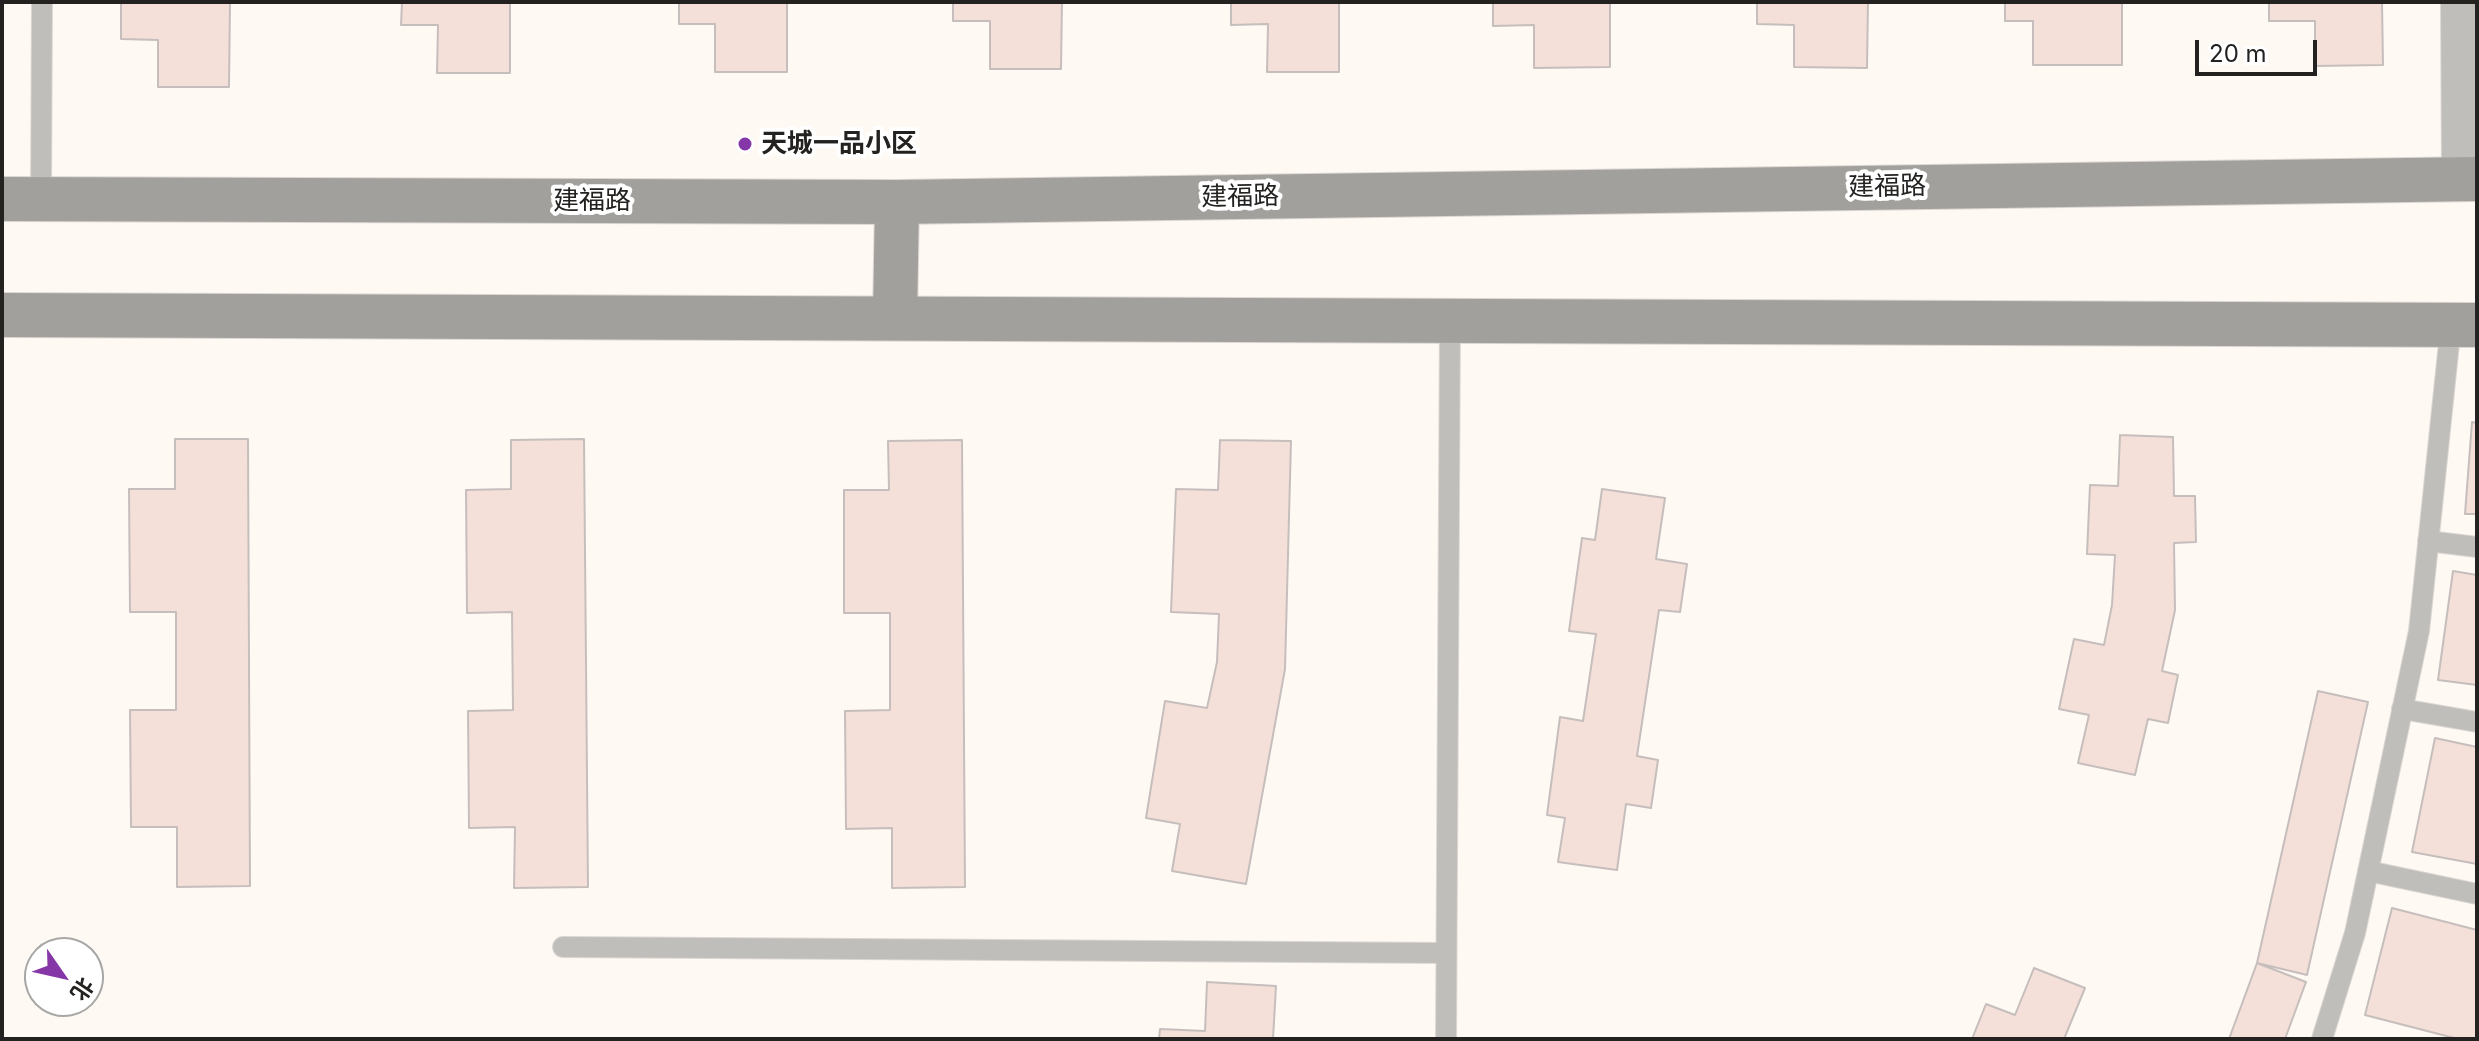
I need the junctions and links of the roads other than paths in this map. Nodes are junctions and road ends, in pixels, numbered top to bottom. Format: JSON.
{"nodes":[{"id":1,"x":42,"y":2,"type":"edge"},
{"id":2,"x":2461,"y":2,"type":"edge"},
{"id":3,"x":2470,"y":178,"type":"edge"},
{"id":4,"x":22,"y":199,"type":"edge"},
{"id":5,"x":897,"y":202,"type":"junction"},
{"id":6,"x":2,"y":315,"type":"edge"},
{"id":7,"x":895,"y":318,"type":"junction"},
{"id":8,"x":1450,"y":320,"type":"junction"},
{"id":9,"x":2464,"y":324,"type":"edge"},
{"id":10,"x":2428,"y":541,"type":"junction"},
{"id":11,"x":2477,"y":547,"type":"edge"},
{"id":12,"x":2402,"y":709,"type":"junction"},
{"id":13,"x":2477,"y":722,"type":"edge"},
{"id":14,"x":2368,"y":871,"type":"junction"},
{"id":15,"x":2477,"y":894,"type":"edge"},
{"id":16,"x":563,"y":947,"type":"dead end"},
{"id":17,"x":1446,"y":953,"type":"junction"},
{"id":18,"x":2324,"y":1038,"type":"edge"},
{"id":19,"x":1446,"y":1039,"type":"edge"}],
"edges":[{"from":1,"to":4,"type":"lane"},
{"from":2,"to":3,"type":"street"},
{"from":3,"to":5,"type":"main road","name":"建福路"},
{"from":4,"to":5,"type":"main road","name":"建福路"},
{"from":5,"to":7,"type":"main road"},
{"from":6,"to":7,"type":"main road"},
{"from":7,"to":8,"type":"main road"},
{"from":8,"to":9,"type":"main road"},
{"from":8,"to":17,"type":"lane"},
{"from":9,"to":10,"type":"lane"},
{"from":10,"to":11,"type":"lane"},
{"from":10,"to":12,"type":"lane"},
{"from":12,"to":13,"type":"lane"},
{"from":12,"to":14,"type":"lane"},
{"from":14,"to":15,"type":"lane"},
{"from":14,"to":18,"type":"lane"},
{"from":16,"to":17,"type":"lane"},
{"from":17,"to":19,"type":"lane"}]}
